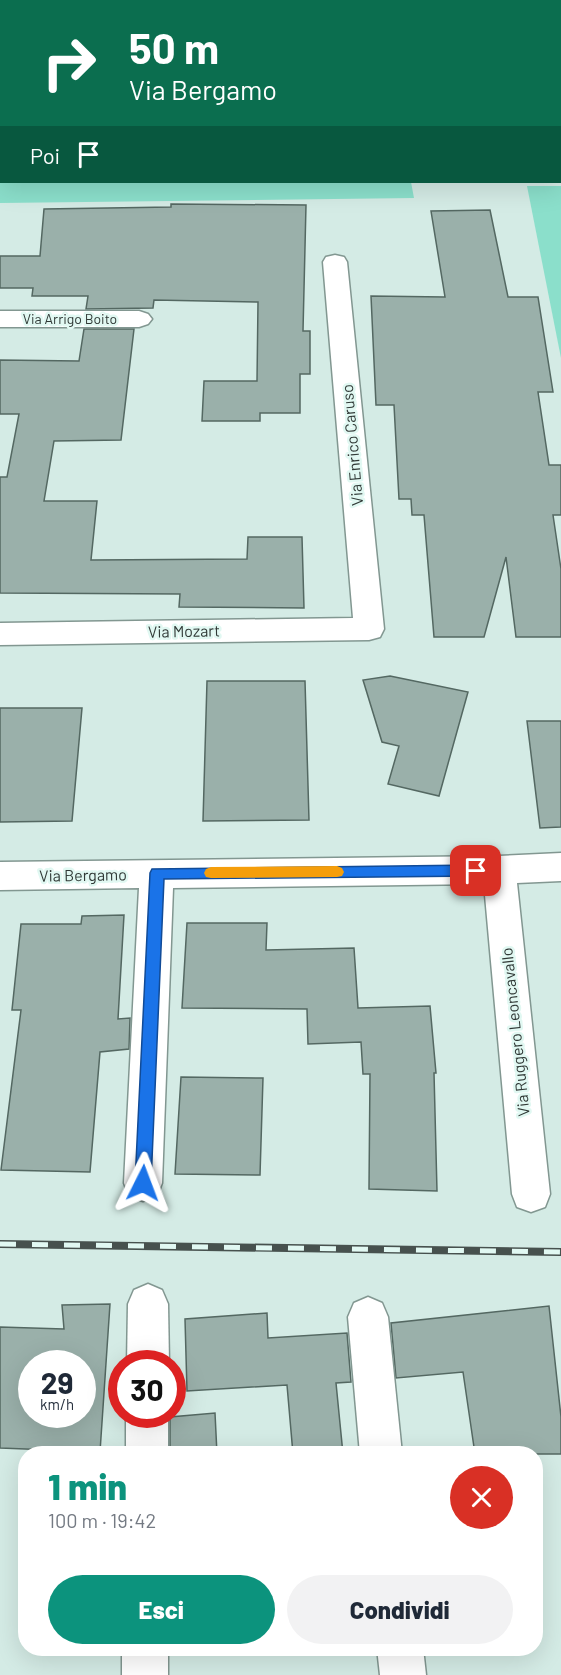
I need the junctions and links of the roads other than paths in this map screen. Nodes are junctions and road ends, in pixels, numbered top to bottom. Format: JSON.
{"nodes":[{"id":1,"x":335,"y":262,"type":"dead end"},
{"id":2,"x":0,"y":319,"type":"edge"},
{"id":3,"x":139,"y":320,"type":"dead end"},
{"id":4,"x":369,"y":629,"type":"joint"},
{"id":5,"x":0,"y":634,"type":"edge"},
{"id":6,"x":561,"y":867,"type":"edge"},
{"id":7,"x":499,"y":870,"type":"junction"},
{"id":8,"x":157,"y":873,"type":"junction"},
{"id":9,"x":0,"y":876,"type":"edge"},
{"id":10,"x":143,"y":1183,"type":"dead end"},
{"id":11,"x":531,"y":1194,"type":"dead end"},
{"id":12,"x":148,"y":1304,"type":"dead end"},
{"id":13,"x":368,"y":1317,"type":"dead end"},
{"id":14,"x":148,"y":1350,"type":"edge"},
{"id":15,"x":147,"y":1428,"type":"edge"},
{"id":16,"x":147,"y":1446,"type":"edge"},
{"id":17,"x":380,"y":1446,"type":"edge"},
{"id":18,"x":146,"y":1656,"type":"edge"},
{"id":19,"x":401,"y":1656,"type":"edge"},
{"id":20,"x":145,"y":1675,"type":"edge"},
{"id":21,"x":403,"y":1675,"type":"edge"}],
"edges":[{"from":1,"to":4,"type":"street","name":"Via Enrico Caruso"},
{"from":2,"to":3,"type":"street","name":"Via Arrigo Boito"},
{"from":4,"to":5,"type":"street","name":"Via Mozart"},
{"from":6,"to":7,"type":"street","name":"Via Bergamo"},
{"from":7,"to":8,"type":"street","name":"Via Bergamo"},
{"from":7,"to":11,"type":"street","name":"Via Ruggero Leoncavallo"},
{"from":8,"to":9,"type":"street","name":"Via Bergamo"},
{"from":8,"to":10,"type":"street"},
{"from":12,"to":14,"type":"street"},
{"from":13,"to":17,"type":"street"},
{"from":15,"to":16,"type":"street"},
{"from":18,"to":20,"type":"street"},
{"from":19,"to":21,"type":"street"}]}
